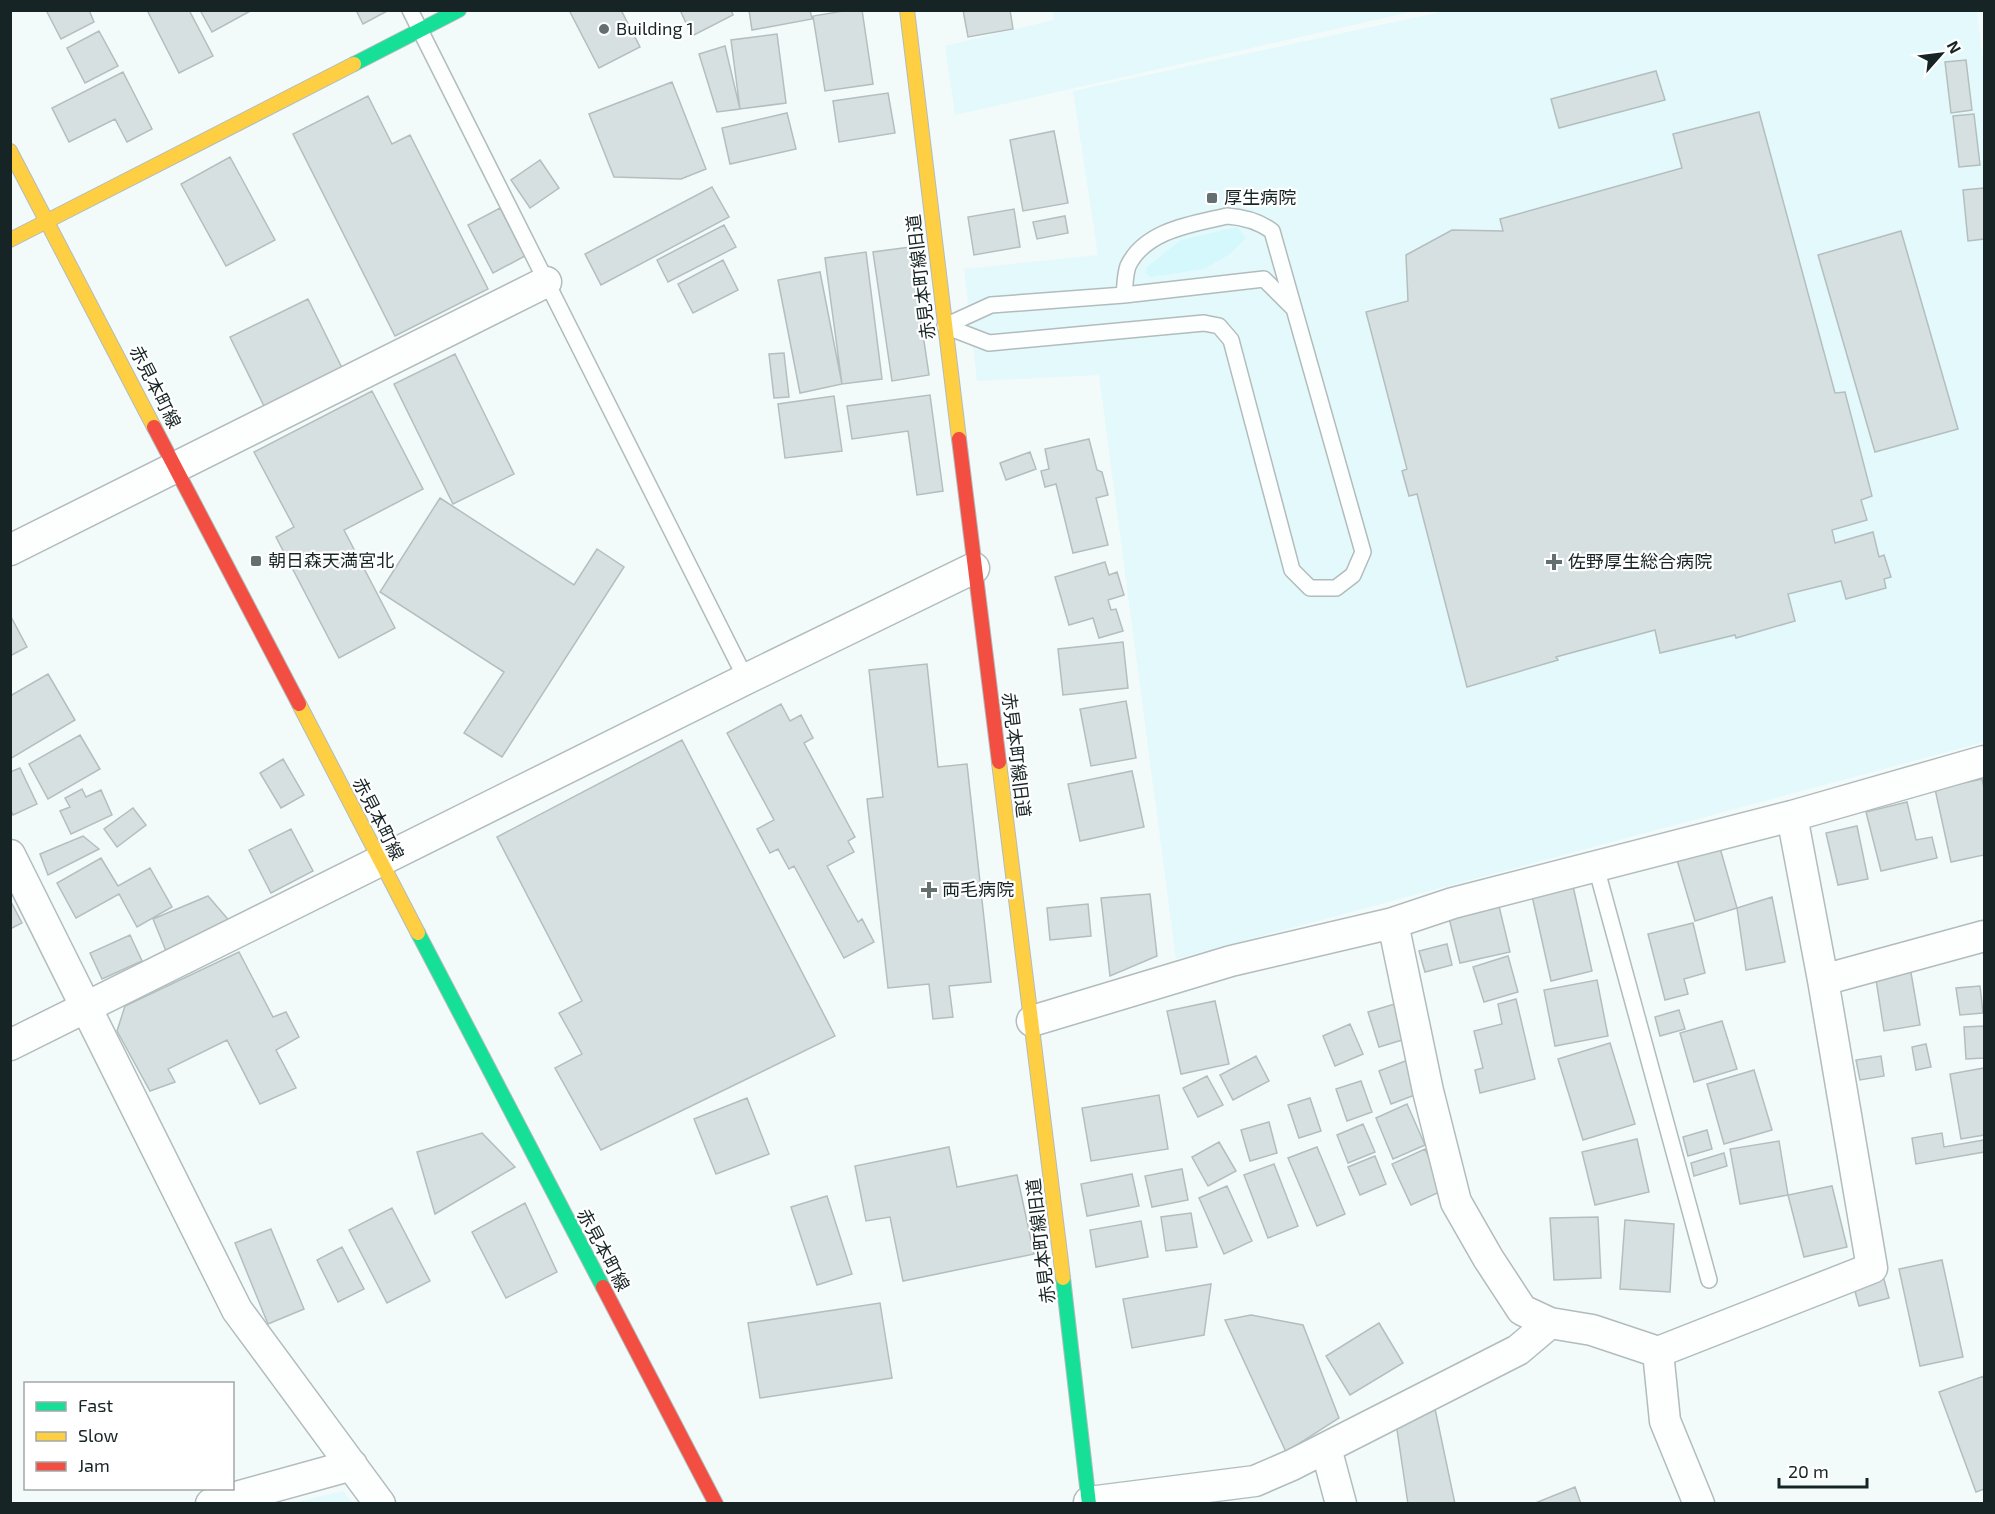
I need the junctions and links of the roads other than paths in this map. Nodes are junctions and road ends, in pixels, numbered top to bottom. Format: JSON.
{"nodes":[{"id":1,"x":410,"y":10,"type":"edge"},
{"id":2,"x":459,"y":10,"type":"edge"},
{"id":3,"x":907,"y":10,"type":"edge"},
{"id":4,"x":420,"y":30,"type":"junction"},
{"id":5,"x":10,"y":150,"type":"edge"},
{"id":6,"x":48,"y":220,"type":"junction"},
{"id":7,"x":10,"y":240,"type":"edge"},
{"id":8,"x":546,"y":282,"type":"junction"},
{"id":9,"x":1124,"y":294,"type":"junction"},
{"id":10,"x":1292,"y":308,"type":"junction"},
{"id":11,"x":945,"y":326,"type":"junction"},
{"id":12,"x":176,"y":467,"type":"junction"},
{"id":13,"x":10,"y":550,"type":"edge"},
{"id":14,"x":974,"y":568,"type":"junction"},
{"id":15,"x":746,"y":679,"type":"junction"},
{"id":16,"x":1984,"y":761,"type":"edge"},
{"id":17,"x":1792,"y":816,"type":"junction"},
{"id":18,"x":10,"y":855,"type":"edge"},
{"id":19,"x":380,"y":862,"type":"junction"},
{"id":20,"x":1596,"y":867,"type":"junction"},
{"id":21,"x":1392,"y":923,"type":"junction"},
{"id":22,"x":1983,"y":942,"type":"edge"},
{"id":23,"x":1823,"y":980,"type":"junction"},
{"id":24,"x":87,"y":1008,"type":"junction"},
{"id":25,"x":1032,"y":1021,"type":"junction"},
{"id":26,"x":10,"y":1046,"type":"edge"},
{"id":27,"x":1709,"y":1280,"type":"dead end"},
{"id":28,"x":1550,"y":1323,"type":"junction"},
{"id":29,"x":1658,"y":1352,"type":"junction"},
{"id":30,"x":1326,"y":1448,"type":"junction"},
{"id":31,"x":352,"y":1465,"type":"junction"},
{"id":32,"x":211,"y":1503,"type":"edge"},
{"id":33,"x":380,"y":1503,"type":"edge"},
{"id":34,"x":716,"y":1503,"type":"edge"},
{"id":35,"x":1089,"y":1503,"type":"edge"},
{"id":36,"x":1341,"y":1503,"type":"edge"},
{"id":37,"x":1700,"y":1503,"type":"edge"}],
"edges":[{"from":1,"to":4,"type":"lane"},
{"from":2,"to":4,"type":"street"},
{"from":3,"to":11,"type":"street","name":"赤見本町線旧道"},
{"from":4,"to":6,"type":"street"},
{"from":4,"to":8,"type":"lane"},
{"from":5,"to":6,"type":"street","name":"赤見本町線"},
{"from":6,"to":7,"type":"street"},
{"from":6,"to":12,"type":"street","name":"赤見本町線"},
{"from":8,"to":12,"type":"street"},
{"from":8,"to":15,"type":"lane"},
{"from":9,"to":10,"type":"lane"},
{"from":9,"to":10,"type":"lane"},
{"from":9,"to":11,"type":"lane"},
{"from":10,"to":11,"type":"lane"},
{"from":11,"to":14,"type":"street","name":"赤見本町線旧道"},
{"from":12,"to":13,"type":"street"},
{"from":12,"to":19,"type":"street","name":"赤見本町線"},
{"from":14,"to":15,"type":"street"},
{"from":14,"to":25,"type":"street","name":"赤見本町線旧道"},
{"from":15,"to":19,"type":"street"},
{"from":16,"to":17,"type":"street"},
{"from":17,"to":20,"type":"street"},
{"from":17,"to":23,"type":"street"},
{"from":18,"to":24,"type":"street"},
{"from":19,"to":24,"type":"street"},
{"from":19,"to":34,"type":"street","name":"赤見本町線"},
{"from":20,"to":21,"type":"street"},
{"from":20,"to":27,"type":"lane"},
{"from":21,"to":25,"type":"street"},
{"from":21,"to":28,"type":"street"},
{"from":22,"to":23,"type":"street"},
{"from":23,"to":29,"type":"street"},
{"from":24,"to":26,"type":"street"},
{"from":24,"to":31,"type":"street"},
{"from":25,"to":35,"type":"street","name":"赤見本町線旧道"},
{"from":28,"to":29,"type":"street"},
{"from":28,"to":30,"type":"street"},
{"from":29,"to":37,"type":"street"},
{"from":30,"to":35,"type":"street"},
{"from":30,"to":36,"type":"street"},
{"from":31,"to":32,"type":"street"},
{"from":31,"to":33,"type":"street"}]}
